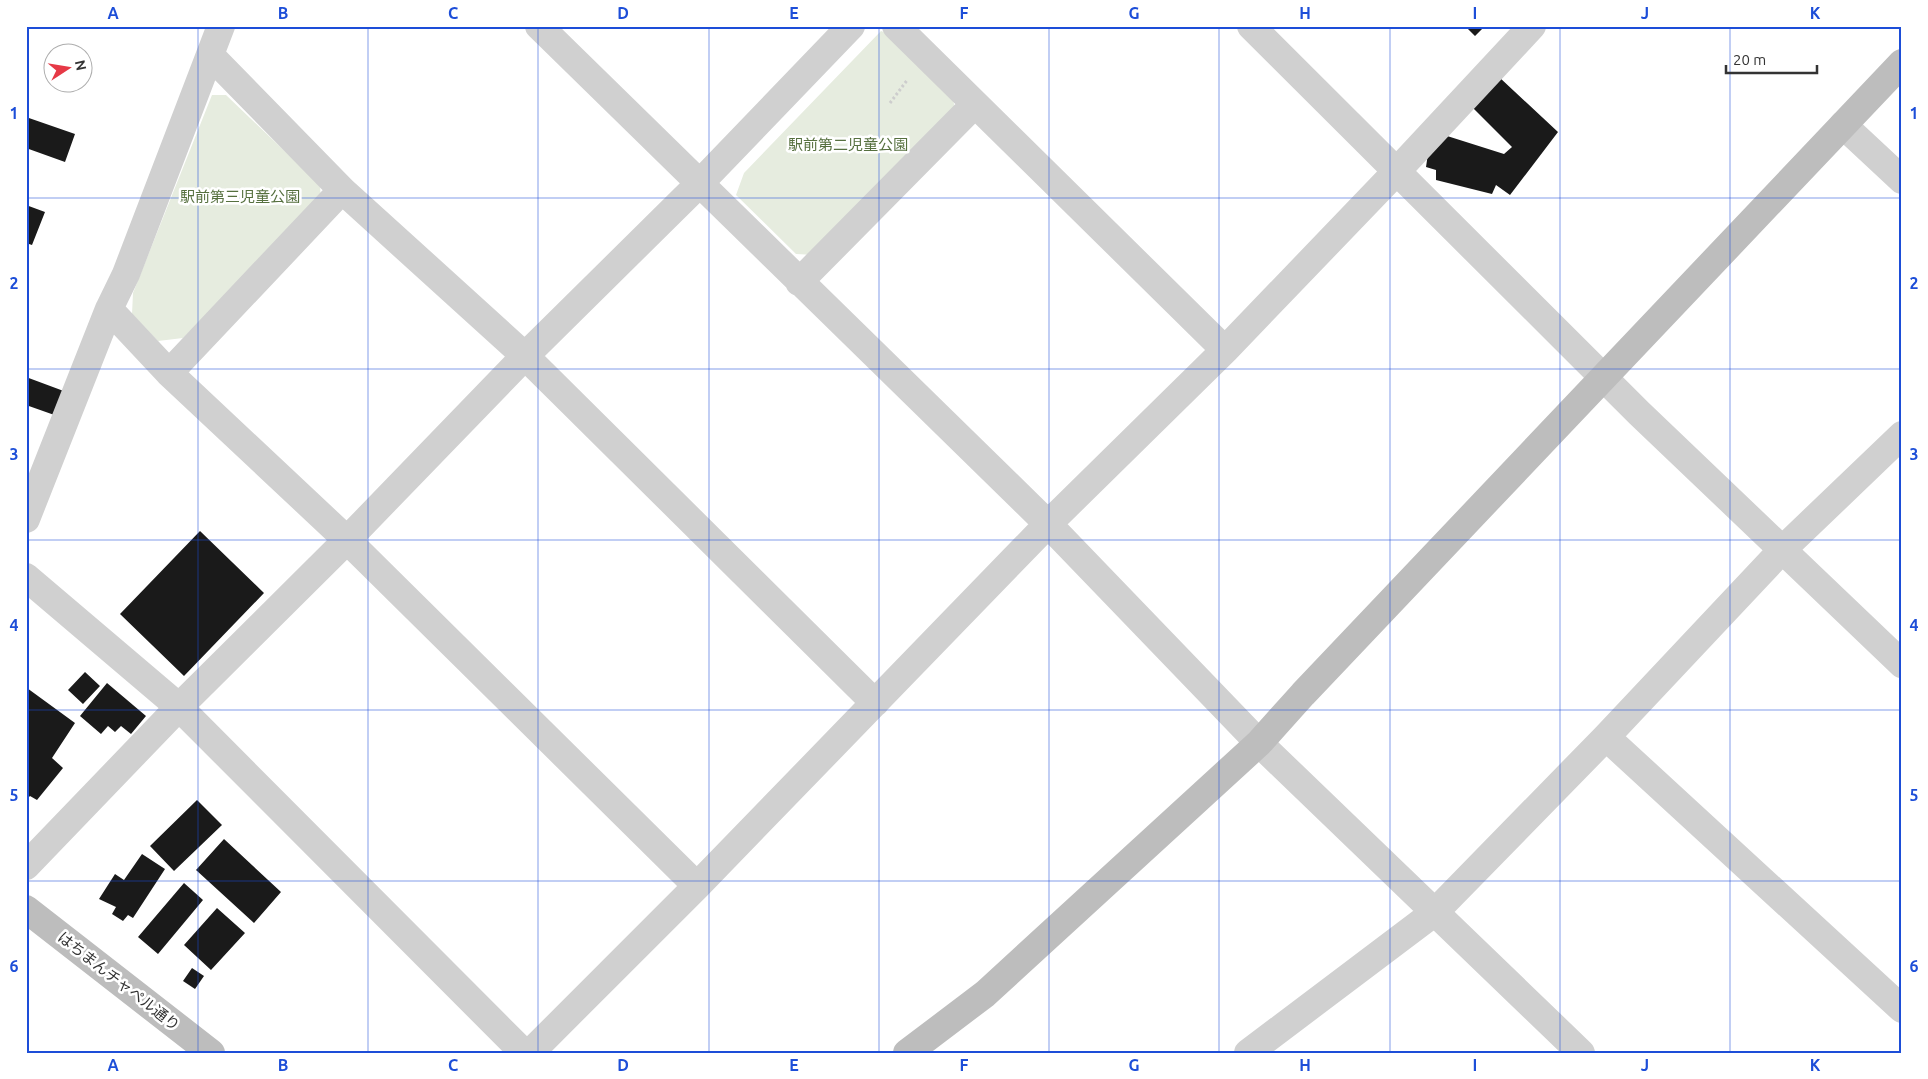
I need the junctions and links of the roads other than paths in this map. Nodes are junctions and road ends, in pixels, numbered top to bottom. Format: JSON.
{"nodes":[{"id":1,"x":221,"y":26,"type":"edge"},
{"id":2,"x":539,"y":26,"type":"edge"},
{"id":3,"x":851,"y":26,"type":"edge"},
{"id":4,"x":896,"y":26,"type":"edge"},
{"id":5,"x":1251,"y":26,"type":"edge"},
{"id":6,"x":1532,"y":26,"type":"edge"},
{"id":7,"x":210,"y":55,"type":"junction"},
{"id":8,"x":1902,"y":63,"type":"edge"},
{"id":9,"x":974,"y":104,"type":"junction"},
{"id":10,"x":1843,"y":125,"type":"junction"},
{"id":11,"x":1396,"y":172,"type":"junction"},
{"id":12,"x":1902,"y":180,"type":"edge"},
{"id":13,"x":699,"y":184,"type":"junction"},
{"id":14,"x":342,"y":190,"type":"junction"},
{"id":15,"x":799,"y":282,"type":"junction"},
{"id":16,"x":109,"y":309,"type":"junction"},
{"id":17,"x":1225,"y":350,"type":"junction"},
{"id":18,"x":525,"y":356,"type":"junction"},
{"id":19,"x":169,"y":373,"type":"junction"},
{"id":20,"x":1604,"y":377,"type":"junction"},
{"id":21,"x":1902,"y":435,"type":"edge"},
{"id":22,"x":26,"y":519,"type":"edge"},
{"id":23,"x":1048,"y":524,"type":"junction"},
{"id":24,"x":348,"y":540,"type":"junction"},
{"id":25,"x":1782,"y":551,"type":"junction"},
{"id":26,"x":26,"y":578,"type":"edge"},
{"id":27,"x":1902,"y":664,"type":"edge"},
{"id":28,"x":875,"y":703,"type":"junction"},
{"id":29,"x":179,"y":707,"type":"junction"},
{"id":30,"x":1606,"y":737,"type":"junction"},
{"id":31,"x":1259,"y":743,"type":"junction"},
{"id":32,"x":26,"y":866,"type":"edge"},
{"id":33,"x":697,"y":886,"type":"junction"},
{"id":34,"x":26,"y":909,"type":"edge"},
{"id":35,"x":1435,"y":912,"type":"junction"},
{"id":36,"x":1902,"y":1008,"type":"edge"},
{"id":37,"x":211,"y":1053,"type":"edge"},
{"id":38,"x":524,"y":1053,"type":"edge"},
{"id":39,"x":530,"y":1053,"type":"edge"},
{"id":40,"x":907,"y":1053,"type":"edge"},
{"id":41,"x":1248,"y":1053,"type":"edge"},
{"id":42,"x":1581,"y":1053,"type":"edge"}],
"edges":[{"from":1,"to":7,"type":"street"},
{"from":2,"to":13,"type":"street"},
{"from":3,"to":13,"type":"street"},
{"from":4,"to":9,"type":"street"},
{"from":5,"to":11,"type":"street"},
{"from":6,"to":11,"type":"street"},
{"from":7,"to":14,"type":"street"},
{"from":7,"to":16,"type":"street"},
{"from":8,"to":10,"type":"street"},
{"from":9,"to":15,"type":"street"},
{"from":9,"to":17,"type":"street"},
{"from":10,"to":12,"type":"street"},
{"from":10,"to":20,"type":"street"},
{"from":11,"to":17,"type":"street"},
{"from":11,"to":20,"type":"street"},
{"from":13,"to":15,"type":"street"},
{"from":13,"to":18,"type":"street"},
{"from":14,"to":18,"type":"street"},
{"from":14,"to":19,"type":"street"},
{"from":15,"to":23,"type":"street"},
{"from":16,"to":19,"type":"street"},
{"from":16,"to":22,"type":"street"},
{"from":17,"to":23,"type":"street"},
{"from":18,"to":24,"type":"street"},
{"from":18,"to":28,"type":"street"},
{"from":19,"to":24,"type":"street"},
{"from":20,"to":25,"type":"street"},
{"from":20,"to":31,"type":"street"},
{"from":21,"to":25,"type":"street"},
{"from":23,"to":28,"type":"street"},
{"from":23,"to":31,"type":"street"},
{"from":24,"to":29,"type":"street"},
{"from":24,"to":33,"type":"street"},
{"from":25,"to":27,"type":"street"},
{"from":25,"to":30,"type":"street"},
{"from":26,"to":29,"type":"street"},
{"from":28,"to":33,"type":"street"},
{"from":29,"to":32,"type":"street"},
{"from":29,"to":38,"type":"street"},
{"from":30,"to":35,"type":"street"},
{"from":30,"to":36,"type":"street"},
{"from":31,"to":35,"type":"street"},
{"from":31,"to":40,"type":"street"},
{"from":33,"to":39,"type":"street"},
{"from":34,"to":37,"type":"street","name":"はちまんチャペル通り"},
{"from":35,"to":41,"type":"street"},
{"from":35,"to":42,"type":"street"}]}
